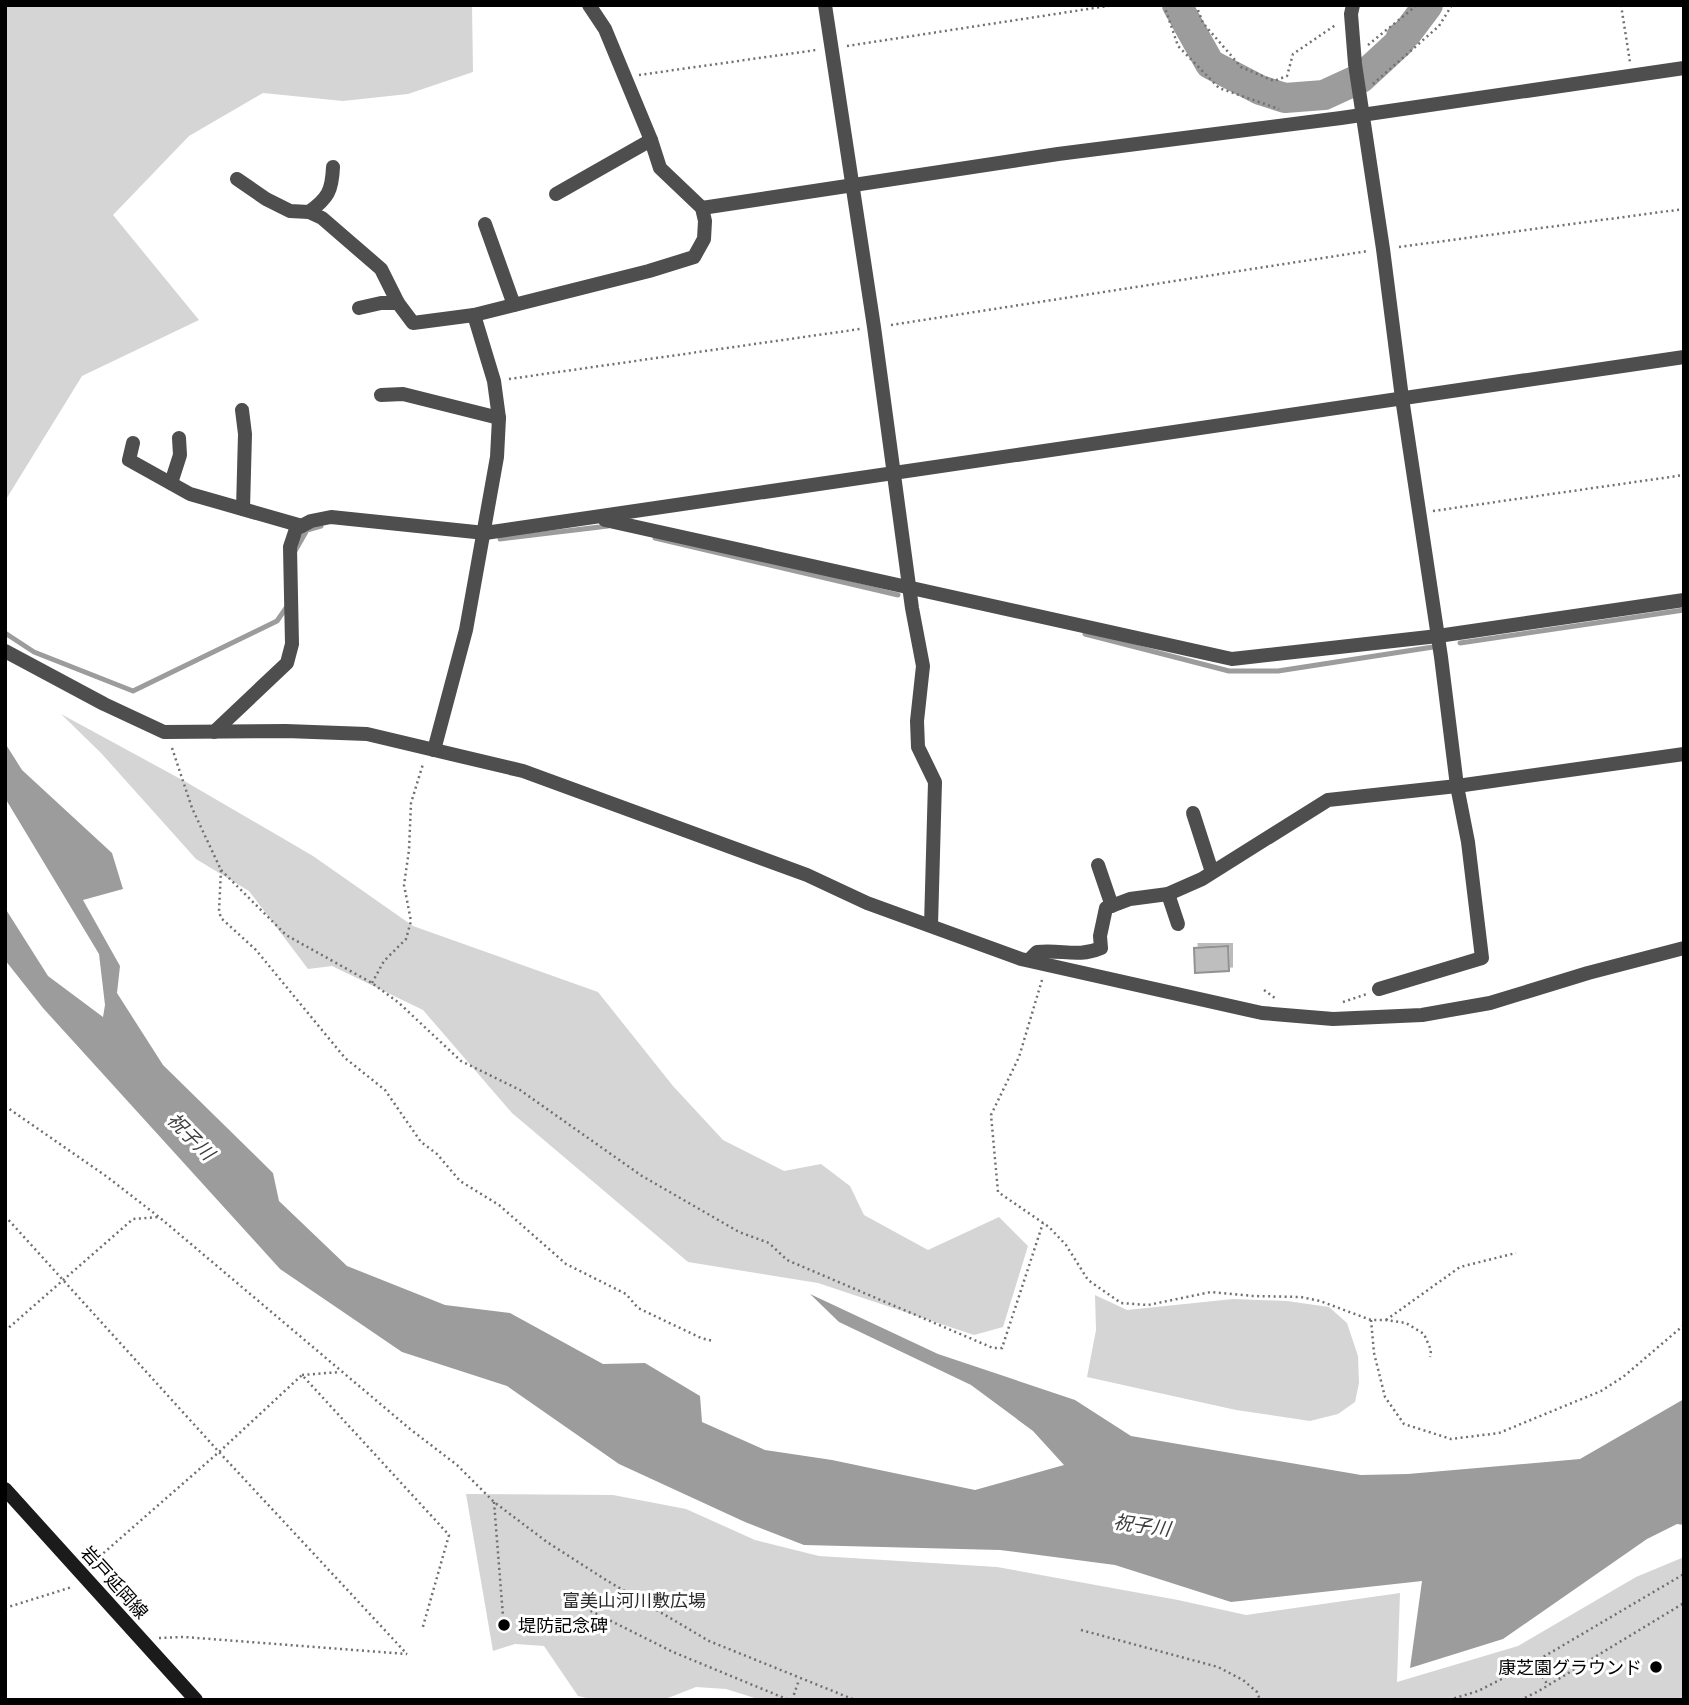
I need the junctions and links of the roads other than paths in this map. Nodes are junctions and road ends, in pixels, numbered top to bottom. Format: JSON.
{"nodes":[{"id":1,"x":589,"y":5,"type":"edge"},
{"id":2,"x":825,"y":5,"type":"edge"},
{"id":3,"x":1352,"y":10,"type":"edge"},
{"id":4,"x":1684,"y":68,"type":"edge"},
{"id":5,"x":1363,"y":115,"type":"junction"},
{"id":6,"x":651,"y":140,"type":"junction"},
{"id":7,"x":333,"y":167,"type":"dead end"},
{"id":8,"x":237,"y":179,"type":"dead end"},
{"id":9,"x":851,"y":186,"type":"junction"},
{"id":10,"x":556,"y":194,"type":"dead end"},
{"id":11,"x":702,"y":208,"type":"junction"},
{"id":12,"x":309,"y":212,"type":"junction"},
{"id":13,"x":485,"y":224,"type":"dead end"},
{"id":14,"x":398,"y":303,"type":"junction"},
{"id":15,"x":514,"y":305,"type":"junction"},
{"id":16,"x":359,"y":308,"type":"dead end"},
{"id":17,"x":474,"y":315,"type":"junction"},
{"id":18,"x":1684,"y":358,"type":"edge"},
{"id":19,"x":381,"y":395,"type":"dead end"},
{"id":20,"x":1402,"y":398,"type":"junction"},
{"id":21,"x":242,"y":410,"type":"dead end"},
{"id":22,"x":499,"y":418,"type":"junction"},
{"id":23,"x":179,"y":438,"type":"dead end"},
{"id":24,"x":132,"y":443,"type":"dead end"},
{"id":25,"x":892,"y":474,"type":"junction"},
{"id":26,"x":171,"y":484,"type":"junction"},
{"id":27,"x":243,"y":509,"type":"junction"},
{"id":28,"x":597,"y":518,"type":"junction"},
{"id":29,"x":302,"y":526,"type":"junction"},
{"id":30,"x":485,"y":533,"type":"junction"},
{"id":31,"x":910,"y":588,"type":"junction"},
{"id":32,"x":1684,"y":600,"type":"edge"},
{"id":33,"x":1438,"y":636,"type":"junction"},
{"id":34,"x":5,"y":651,"type":"edge"},
{"id":35,"x":214,"y":732,"type":"junction"},
{"id":36,"x":430,"y":750,"type":"junction"},
{"id":37,"x":1684,"y":754,"type":"edge"},
{"id":38,"x":1457,"y":786,"type":"junction"},
{"id":39,"x":1193,"y":813,"type":"dead end"},
{"id":40,"x":1098,"y":865,"type":"dead end"},
{"id":41,"x":1212,"y":872,"type":"junction"},
{"id":42,"x":1168,"y":894,"type":"junction"},
{"id":43,"x":1112,"y":906,"type":"junction"},
{"id":44,"x":1178,"y":924,"type":"dead end"},
{"id":45,"x":931,"y":925,"type":"junction"},
{"id":46,"x":1684,"y":948,"type":"edge"},
{"id":47,"x":1029,"y":960,"type":"junction"},
{"id":48,"x":1379,"y":989,"type":"dead end"},
{"id":49,"x":5,"y":1489,"type":"edge"},
{"id":50,"x":196,"y":1700,"type":"edge"}],
"edges":[{"from":1,"to":6,"type":"street"},
{"from":2,"to":9,"type":"street"},
{"from":3,"to":5,"type":"street"},
{"from":4,"to":5,"type":"street"},
{"from":5,"to":9,"type":"street"},
{"from":5,"to":20,"type":"street"},
{"from":6,"to":10,"type":"street"},
{"from":6,"to":11,"type":"street"},
{"from":7,"to":12,"type":"street"},
{"from":8,"to":12,"type":"street"},
{"from":9,"to":11,"type":"street"},
{"from":9,"to":25,"type":"street"},
{"from":11,"to":15,"type":"street"},
{"from":12,"to":14,"type":"street"},
{"from":13,"to":15,"type":"street"},
{"from":14,"to":16,"type":"street"},
{"from":14,"to":17,"type":"street"},
{"from":15,"to":17,"type":"street"},
{"from":17,"to":22,"type":"street"},
{"from":18,"to":20,"type":"street"},
{"from":19,"to":22,"type":"street"},
{"from":20,"to":25,"type":"street"},
{"from":20,"to":33,"type":"street"},
{"from":21,"to":27,"type":"street"},
{"from":22,"to":30,"type":"street"},
{"from":23,"to":26,"type":"street"},
{"from":24,"to":26,"type":"street"},
{"from":25,"to":28,"type":"street"},
{"from":25,"to":31,"type":"street"},
{"from":26,"to":27,"type":"street"},
{"from":27,"to":29,"type":"street"},
{"from":28,"to":30,"type":"street"},
{"from":28,"to":31,"type":"street"},
{"from":29,"to":30,"type":"street"},
{"from":29,"to":35,"type":"street"},
{"from":30,"to":36,"type":"street"},
{"from":31,"to":33,"type":"street"},
{"from":31,"to":45,"type":"street"},
{"from":32,"to":33,"type":"street"},
{"from":33,"to":38,"type":"street"},
{"from":34,"to":35,"type":"street"},
{"from":35,"to":36,"type":"street"},
{"from":36,"to":45,"type":"street"},
{"from":37,"to":38,"type":"street"},
{"from":38,"to":41,"type":"street"},
{"from":38,"to":48,"type":"street"},
{"from":39,"to":41,"type":"street"},
{"from":40,"to":43,"type":"street"},
{"from":41,"to":42,"type":"street"},
{"from":42,"to":43,"type":"street"},
{"from":42,"to":44,"type":"street"},
{"from":43,"to":47,"type":"street"},
{"from":45,"to":47,"type":"street"},
{"from":46,"to":47,"type":"street"},
{"from":49,"to":50,"type":"main road","name":"岩戸延岡線"}]}
